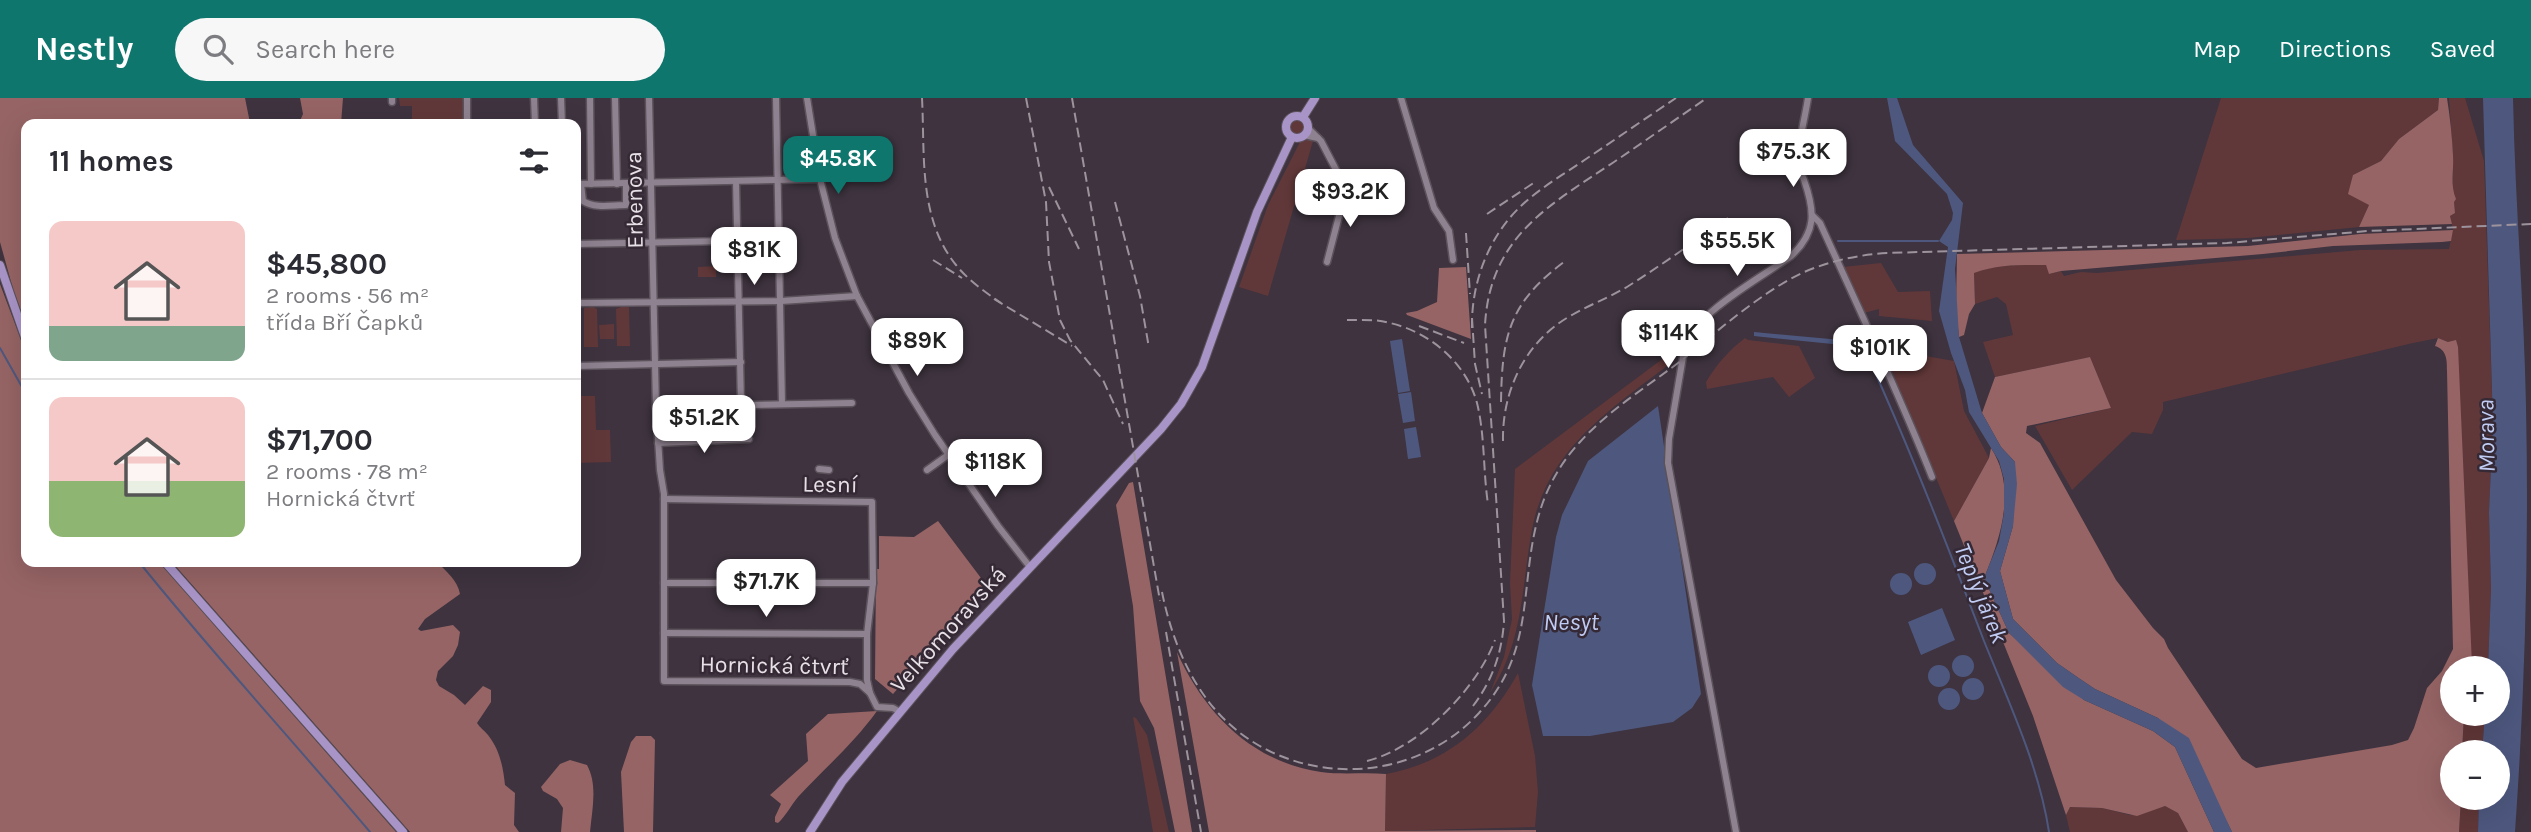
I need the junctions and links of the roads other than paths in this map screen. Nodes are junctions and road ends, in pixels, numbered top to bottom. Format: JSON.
{"nodes":[{"id":1,"x":467,"y":98,"type":"edge"},
{"id":2,"x":534,"y":98,"type":"edge"},
{"id":3,"x":561,"y":98,"type":"edge"},
{"id":4,"x":590,"y":98,"type":"edge"},
{"id":5,"x":615,"y":98,"type":"edge"},
{"id":6,"x":649,"y":98,"type":"edge"},
{"id":7,"x":776,"y":98,"type":"edge"},
{"id":8,"x":807,"y":98,"type":"edge"},
{"id":9,"x":1315,"y":98,"type":"edge"},
{"id":10,"x":1401,"y":98,"type":"edge"},
{"id":11,"x":1808,"y":98,"type":"edge"},
{"id":12,"x":1303,"y":117,"type":"junction"},
{"id":13,"x":467,"y":119,"type":"edge"},
{"id":14,"x":535,"y":119,"type":"edge"},
{"id":15,"x":562,"y":119,"type":"edge"},
{"id":16,"x":1306,"y":132,"type":"junction"},
{"id":17,"x":1292,"y":137,"type":"junction"},
{"id":18,"x":820,"y":179,"type":"junction"},
{"id":19,"x":778,"y":181,"type":"junction"},
{"id":20,"x":736,"y":182,"type":"junction"},
{"id":21,"x":651,"y":183,"type":"junction"},
{"id":22,"x":581,"y":184,"type":"edge"},
{"id":23,"x":591,"y":184,"type":"junction"},
{"id":24,"x":617,"y":184,"type":"junction"},
{"id":25,"x":626,"y":184,"type":"junction"},
{"id":26,"x":581,"y":194,"type":"edge"},
{"id":27,"x":1812,"y":215,"type":"junction"},
{"id":28,"x":779,"y":240,"type":"junction"},
{"id":29,"x":738,"y":241,"type":"junction"},
{"id":30,"x":653,"y":242,"type":"junction"},
{"id":31,"x":581,"y":244,"type":"edge"},
{"id":32,"x":1453,"y":260,"type":"dead end"},
{"id":33,"x":1327,"y":262,"type":"dead end"},
{"id":34,"x":0,"y":265,"type":"edge"},
{"id":35,"x":857,"y":296,"type":"junction"},
{"id":36,"x":739,"y":301,"type":"junction"},
{"id":37,"x":781,"y":301,"type":"junction"},
{"id":38,"x":654,"y":302,"type":"junction"},
{"id":39,"x":581,"y":303,"type":"edge"},
{"id":40,"x":21,"y":326,"type":"edge"},
{"id":41,"x":741,"y":362,"type":"junction"},
{"id":42,"x":655,"y":364,"type":"junction"},
{"id":43,"x":581,"y":366,"type":"edge"},
{"id":44,"x":852,"y":403,"type":"dead end"},
{"id":45,"x":741,"y":404,"type":"junction"},
{"id":46,"x":782,"y":404,"type":"junction"},
{"id":47,"x":656,"y":407,"type":"junction"},
{"id":48,"x":748,"y":439,"type":"dead end"},
{"id":49,"x":658,"y":443,"type":"junction"},
{"id":50,"x":948,"y":454,"type":"junction"},
{"id":51,"x":819,"y":470,"type":"dead end"},
{"id":52,"x":829,"y":470,"type":"dead end"},
{"id":53,"x":927,"y":470,"type":"dead end"},
{"id":54,"x":1932,"y":477,"type":"dead end"},
{"id":55,"x":664,"y":499,"type":"junction"},
{"id":56,"x":1030,"y":566,"type":"junction"},
{"id":57,"x":170,"y":567,"type":"edge"},
{"id":58,"x":664,"y":583,"type":"junction"},
{"id":59,"x":873,"y":583,"type":"junction"},
{"id":60,"x":664,"y":633,"type":"junction"},
{"id":61,"x":867,"y":634,"type":"junction"},
{"id":62,"x":867,"y":680,"type":"junction"},
{"id":63,"x":860,"y":684,"type":"junction"},
{"id":64,"x":870,"y":693,"type":"junction"},
{"id":65,"x":900,"y":712,"type":"junction"},
{"id":66,"x":403,"y":832,"type":"edge"},
{"id":67,"x":810,"y":832,"type":"edge"},
{"id":68,"x":1736,"y":832,"type":"edge"}],
"edges":[{"from":1,"to":13,"type":"street"},
{"from":2,"to":14,"type":"street"},
{"from":3,"to":15,"type":"street"},
{"from":4,"to":23,"type":"street"},
{"from":5,"to":24,"type":"street","name":"Erbenova"},
{"from":6,"to":21,"type":"street","name":"Erbenova"},
{"from":7,"to":19,"type":"street"},
{"from":8,"to":18,"type":"street"},
{"from":9,"to":12,"type":"main road"},
{"from":10,"to":32,"type":"street"},
{"from":11,"to":27,"type":"street"},
{"from":12,"to":16,"type":"main road"},
{"from":12,"to":17,"type":"main road"},
{"from":16,"to":17,"type":"main road"},
{"from":16,"to":33,"type":"street"},
{"from":17,"to":56,"type":"main road","name":"Velkomoravská"},
{"from":18,"to":19,"type":"street"},
{"from":18,"to":35,"type":"street"},
{"from":19,"to":20,"type":"street"},
{"from":19,"to":28,"type":"street"},
{"from":20,"to":21,"type":"street"},
{"from":20,"to":29,"type":"street"},
{"from":21,"to":25,"type":"street"},
{"from":21,"to":30,"type":"street","name":"Erbenova"},
{"from":22,"to":23,"type":"street"},
{"from":23,"to":24,"type":"street"},
{"from":24,"to":25,"type":"street"},
{"from":25,"to":26,"type":"street"},
{"from":27,"to":54,"type":"street"},
{"from":27,"to":68,"type":"street"},
{"from":28,"to":29,"type":"street"},
{"from":28,"to":37,"type":"street"},
{"from":29,"to":30,"type":"street"},
{"from":29,"to":36,"type":"street"},
{"from":30,"to":31,"type":"street"},
{"from":30,"to":38,"type":"street","name":"Erbenova"},
{"from":34,"to":40,"type":"main road"},
{"from":35,"to":37,"type":"street"},
{"from":35,"to":50,"type":"street"},
{"from":36,"to":37,"type":"street"},
{"from":36,"to":38,"type":"street"},
{"from":36,"to":41,"type":"street"},
{"from":37,"to":46,"type":"street"},
{"from":38,"to":39,"type":"street"},
{"from":38,"to":42,"type":"street","name":"Erbenova"},
{"from":41,"to":42,"type":"street"},
{"from":41,"to":45,"type":"street"},
{"from":42,"to":43,"type":"street"},
{"from":42,"to":47,"type":"street"},
{"from":44,"to":46,"type":"street"},
{"from":45,"to":46,"type":"street"},
{"from":45,"to":47,"type":"street"},
{"from":47,"to":49,"type":"street"},
{"from":48,"to":49,"type":"street"},
{"from":49,"to":55,"type":"street"},
{"from":50,"to":53,"type":"street"},
{"from":50,"to":56,"type":"street"},
{"from":51,"to":52,"type":"street"},
{"from":55,"to":58,"type":"street"},
{"from":55,"to":59,"type":"street","name":"Lesní"},
{"from":56,"to":65,"type":"main road","name":"Velkomoravská"},
{"from":57,"to":66,"type":"main road"},
{"from":58,"to":59,"type":"street"},
{"from":58,"to":60,"type":"street","name":"Hornická čtvrť"},
{"from":59,"to":61,"type":"street","name":"Hornická čtvrť"},
{"from":60,"to":61,"type":"street","name":"Hornická čtvrť"},
{"from":60,"to":63,"type":"street","name":"Hornická čtvrť"},
{"from":61,"to":62,"type":"street","name":"Hornická čtvrť"},
{"from":62,"to":63,"type":"street"},
{"from":62,"to":64,"type":"street","name":"Hornická čtvrť"},
{"from":63,"to":64,"type":"street","name":"Hornická čtvrť"},
{"from":64,"to":65,"type":"street"},
{"from":65,"to":67,"type":"main road","name":"Velkomoravská"}]}
